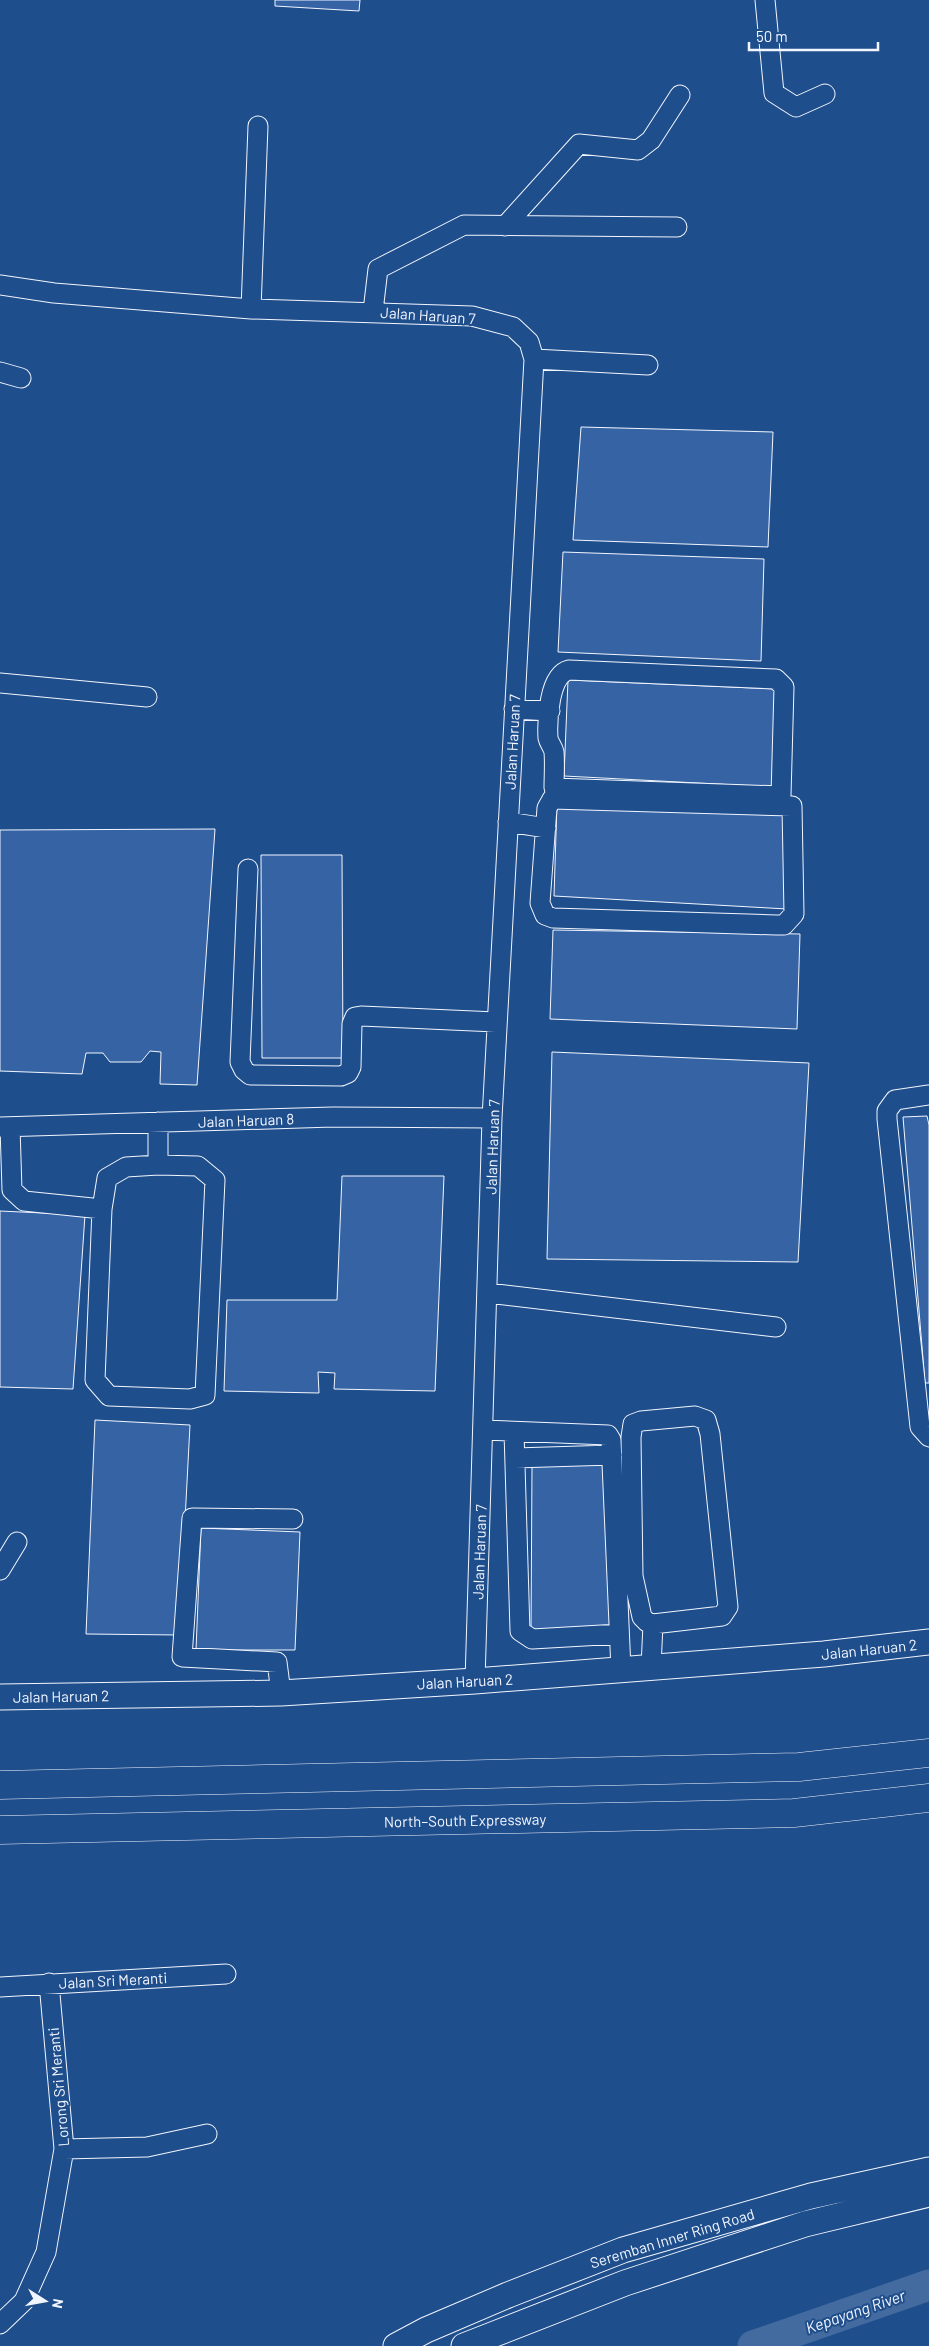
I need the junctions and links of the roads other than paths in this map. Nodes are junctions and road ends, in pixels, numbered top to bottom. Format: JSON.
{"nodes":[{"id":1,"x":765,"y":0,"type":"edge"},
{"id":2,"x":825,"y":94,"type":"dead end"},
{"id":3,"x":680,"y":95,"type":"dead end"},
{"id":4,"x":258,"y":126,"type":"dead end"},
{"id":5,"x":505,"y":226,"type":"junction"},
{"id":6,"x":677,"y":227,"type":"dead end"},
{"id":7,"x":0,"y":285,"type":"edge"},
{"id":8,"x":251,"y":309,"type":"junction"},
{"id":9,"x":373,"y":311,"type":"junction"},
{"id":10,"x":534,"y":359,"type":"junction"},
{"id":11,"x":648,"y":365,"type":"dead end"},
{"id":12,"x":0,"y":372,"type":"edge"},
{"id":13,"x":21,"y":378,"type":"dead end"},
{"id":14,"x":0,"y":683,"type":"edge"},
{"id":15,"x":147,"y":697,"type":"dead end"},
{"id":16,"x":514,"y":709,"type":"junction"},
{"id":17,"x":550,"y":711,"type":"junction"},
{"id":18,"x":508,"y":822,"type":"junction"},
{"id":19,"x":546,"y":828,"type":"junction"},
{"id":20,"x":248,"y":869,"type":"dead end"},
{"id":21,"x":496,"y":1022,"type":"junction"},
{"id":22,"x":929,"y":1096,"type":"edge"},
{"id":23,"x":492,"y":1118,"type":"junction"},
{"id":24,"x":158,"y":1122,"type":"junction"},
{"id":25,"x":5,"y":1127,"type":"edge"},
{"id":26,"x":158,"y":1165,"type":"junction"},
{"id":27,"x":102,"y":1209,"type":"junction"},
{"id":28,"x":488,"y":1293,"type":"junction"},
{"id":29,"x":776,"y":1327,"type":"dead end"},
{"id":30,"x":483,"y":1430,"type":"junction"},
{"id":31,"x":514,"y":1432,"type":"junction"},
{"id":32,"x":929,"y":1437,"type":"edge"},
{"id":33,"x":612,"y":1454,"type":"junction"},
{"id":34,"x":515,"y":1458,"type":"junction"},
{"id":35,"x":293,"y":1519,"type":"dead end"},
{"id":36,"x":17,"y":1542,"type":"dead end"},
{"id":37,"x":0,"y":1570,"type":"edge"},
{"id":38,"x":653,"y":1624,"type":"junction"},
{"id":39,"x":619,"y":1634,"type":"junction"},
{"id":40,"x":929,"y":1642,"type":"edge"},
{"id":41,"x":651,"y":1667,"type":"junction"},
{"id":42,"x":621,"y":1670,"type":"junction"},
{"id":43,"x":475,"y":1681,"type":"junction"},
{"id":44,"x":281,"y":1693,"type":"junction"},
{"id":45,"x":0,"y":1698,"type":"edge"},
{"id":46,"x":929,"y":1752,"type":"edge"},
{"id":47,"x":0,"y":1785,"type":"edge"},
{"id":48,"x":929,"y":1798,"type":"edge"},
{"id":49,"x":0,"y":1830,"type":"edge"},
{"id":50,"x":226,"y":1974,"type":"dead end"},
{"id":51,"x":49,"y":1983,"type":"junction"},
{"id":52,"x":0,"y":1987,"type":"edge"},
{"id":53,"x":207,"y":2134,"type":"dead end"},
{"id":54,"x":64,"y":2149,"type":"junction"},
{"id":55,"x":929,"y":2170,"type":"edge"},
{"id":56,"x":929,"y":2194,"type":"edge"},
{"id":57,"x":0,"y":2324,"type":"edge"},
{"id":58,"x":426,"y":2330,"type":"junction"},
{"id":59,"x":377,"y":2346,"type":"edge"},
{"id":60,"x":396,"y":2346,"type":"edge"},
{"id":61,"x":464,"y":2346,"type":"edge"}],
"edges":[{"from":1,"to":2,"type":"street"},
{"from":3,"to":5,"type":"street"},
{"from":4,"to":8,"type":"street"},
{"from":5,"to":6,"type":"street"},
{"from":5,"to":9,"type":"street"},
{"from":7,"to":8,"type":"street","name":"Jalan Haruan 7"},
{"from":8,"to":9,"type":"street","name":"Jalan Haruan 7"},
{"from":9,"to":10,"type":"street","name":"Jalan Haruan 7"},
{"from":10,"to":11,"type":"street"},
{"from":10,"to":16,"type":"street","name":"Jalan Haruan 7"},
{"from":12,"to":13,"type":"street"},
{"from":14,"to":15,"type":"street"},
{"from":16,"to":17,"type":"street"},
{"from":16,"to":18,"type":"street","name":"Jalan Haruan 7"},
{"from":17,"to":17,"type":"street"},
{"from":18,"to":19,"type":"street"},
{"from":18,"to":21,"type":"street","name":"Jalan Haruan 7"},
{"from":19,"to":19,"type":"street"},
{"from":20,"to":21,"type":"street"},
{"from":21,"to":23,"type":"street","name":"Jalan Haruan 7"},
{"from":22,"to":32,"type":"street"},
{"from":23,"to":24,"type":"street","name":"Jalan Haruan 8"},
{"from":23,"to":28,"type":"street","name":"Jalan Haruan 7"},
{"from":24,"to":25,"type":"street","name":"Jalan Haruan 8"},
{"from":24,"to":26,"type":"street"},
{"from":25,"to":27,"type":"street"},
{"from":26,"to":27,"type":"street"},
{"from":26,"to":27,"type":"street"},
{"from":28,"to":29,"type":"street"},
{"from":28,"to":30,"type":"street","name":"Jalan Haruan 7"},
{"from":30,"to":31,"type":"street"},
{"from":30,"to":43,"type":"street","name":"Jalan Haruan 7"},
{"from":31,"to":33,"type":"street"},
{"from":31,"to":34,"type":"street"},
{"from":33,"to":34,"type":"street"},
{"from":33,"to":39,"type":"street"},
{"from":34,"to":39,"type":"street"},
{"from":35,"to":44,"type":"street"},
{"from":36,"to":37,"type":"street"},
{"from":38,"to":38,"type":"street"},
{"from":38,"to":41,"type":"street"},
{"from":39,"to":42,"type":"street"},
{"from":40,"to":41,"type":"main road","name":"Jalan Haruan 2"},
{"from":41,"to":42,"type":"main road","name":"Jalan Haruan 2"},
{"from":42,"to":43,"type":"main road","name":"Jalan Haruan 2"},
{"from":43,"to":44,"type":"main road","name":"Jalan Haruan 2"},
{"from":44,"to":45,"type":"main road","name":"Jalan Haruan 2"},
{"from":46,"to":47,"type":"highway"},
{"from":48,"to":49,"type":"highway","name":"North–South Expressway"},
{"from":50,"to":51,"type":"street","name":"Jalan Sri Meranti"},
{"from":51,"to":52,"type":"street","name":"Jalan Sri Meranti"},
{"from":51,"to":54,"type":"street","name":"Lorong Sri Meranti"},
{"from":53,"to":54,"type":"street"},
{"from":54,"to":57,"type":"street","name":"Lorong Sri Meranti"},
{"from":55,"to":58,"type":"main road","name":"Seremban Inner Ring Road"},
{"from":56,"to":61,"type":"main road","name":"Seremban Inner Ring Road"},
{"from":58,"to":59,"type":"main road"},
{"from":58,"to":60,"type":"main road","name":"Seremban Inner Ring Road"}]}
